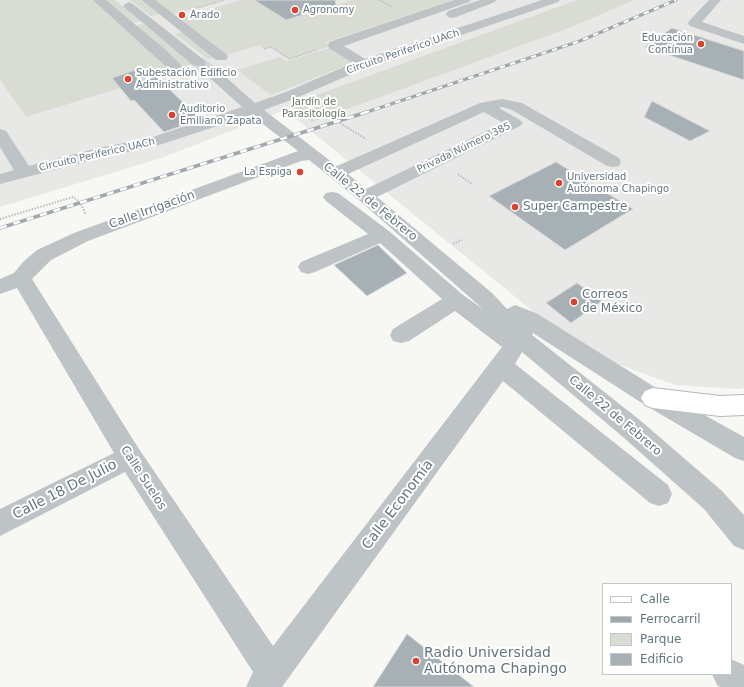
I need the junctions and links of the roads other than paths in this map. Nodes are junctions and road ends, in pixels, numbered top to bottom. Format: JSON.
{"nodes":[{"id":1,"x":99,"y":0,"type":"edge"},
{"id":2,"x":121,"y":0,"type":"edge"},
{"id":3,"x":148,"y":0,"type":"edge"},
{"id":4,"x":465,"y":0,"type":"edge"},
{"id":5,"x":491,"y":0,"type":"edge"},
{"id":6,"x":554,"y":0,"type":"edge"},
{"id":7,"x":715,"y":0,"type":"edge"},
{"id":8,"x":743,"y":34,"type":"edge"},
{"id":9,"x":346,"y":52,"type":"junction"},
{"id":10,"x":221,"y":57,"type":"tunnel mouth"},
{"id":11,"x":199,"y":63,"type":"tunnel mouth"},
{"id":12,"x":363,"y":64,"type":"junction"},
{"id":13,"x":178,"y":70,"type":"tunnel mouth"},
{"id":14,"x":215,"y":75,"type":"tunnel mouth"},
{"id":15,"x":485,"y":106,"type":"junction"},
{"id":16,"x":252,"y":109,"type":"junction"},
{"id":17,"x":0,"y":134,"type":"edge"},
{"id":18,"x":314,"y":155,"type":"junction"},
{"id":19,"x":613,"y":162,"type":"dead end"},
{"id":20,"x":389,"y":163,"type":"junction"},
{"id":21,"x":24,"y":172,"type":"junction"},
{"id":22,"x":336,"y":173,"type":"junction"},
{"id":23,"x":0,"y":179,"type":"edge"},
{"id":24,"x":365,"y":196,"type":"junction"},
{"id":25,"x":332,"y":197,"type":"dead end"},
{"id":26,"x":382,"y":235,"type":"junction"},
{"id":27,"x":308,"y":267,"type":"dead end"},
{"id":28,"x":11,"y":282,"type":"edge"},
{"id":29,"x":456,"y":300,"type":"junction"},
{"id":30,"x":401,"y":335,"type":"dead end"},
{"id":31,"x":516,"y":342,"type":"junction"},
{"id":32,"x":653,"y":398,"type":"junction"},
{"id":33,"x":744,"y":405,"type":"edge"},
{"id":34,"x":744,"y":450,"type":"edge"},
{"id":35,"x":130,"y":457,"type":"junction"},
{"id":36,"x":659,"y":494,"type":"dead end"},
{"id":37,"x":0,"y":523,"type":"edge"},
{"id":38,"x":744,"y":536,"type":"edge"},
{"id":39,"x":730,"y":675,"type":"edge"},
{"id":40,"x":267,"y":680,"type":"edge"},
{"id":41,"x":744,"y":683,"type":"edge"}],
"edges":[{"from":1,"to":13,"type":"street"},
{"from":2,"to":11,"type":"street"},
{"from":3,"to":10,"type":"street"},
{"from":4,"to":9,"type":"street"},
{"from":5,"to":9,"type":"street"},
{"from":6,"to":12,"type":"street","name":"Circuito Periferico UACh"},
{"from":7,"to":8,"type":"street"},
{"from":9,"to":12,"type":"street"},
{"from":12,"to":16,"type":"street","name":"Circuito Periferico UACh"},
{"from":14,"to":16,"type":"street","name":"Calle 22 de Febrero"},
{"from":15,"to":19,"type":"street"},
{"from":15,"to":20,"type":"street","name":"Privada Número 385"},
{"from":15,"to":20,"type":"street","name":"Privada Número 385"},
{"from":16,"to":18,"type":"street","name":"Calle 22 de Febrero"},
{"from":16,"to":21,"type":"street","name":"Circuito Periferico UACh"},
{"from":17,"to":21,"type":"street"},
{"from":18,"to":22,"type":"street","name":"Calle 22 de Febrero"},
{"from":18,"to":28,"type":"street","name":"Calle Irrigación"},
{"from":20,"to":22,"type":"street","name":"Privada Número 385"},
{"from":20,"to":24,"type":"street","name":"Privada Número 385"},
{"from":21,"to":23,"type":"street","name":"Circuito Periferico UACh"},
{"from":22,"to":24,"type":"street","name":"Calle 22 de Febrero"},
{"from":24,"to":31,"type":"street","name":"Calle 22 de Febrero"},
{"from":25,"to":26,"type":"street"},
{"from":26,"to":27,"type":"street"},
{"from":26,"to":29,"type":"street"},
{"from":28,"to":35,"type":"street","name":"Calle Suelos"},
{"from":29,"to":30,"type":"street"},
{"from":29,"to":31,"type":"street"},
{"from":31,"to":32,"type":"street","name":"Calle 22 de Febrero"},
{"from":31,"to":36,"type":"street"},
{"from":31,"to":38,"type":"street","name":"Calle 22 de Febrero"},
{"from":31,"to":40,"type":"street","name":"Calle Economía"},
{"from":32,"to":33,"type":"main road"},
{"from":32,"to":34,"type":"street","name":"Calle 22 de Febrero"},
{"from":35,"to":37,"type":"street","name":"Calle 18 De Julio"},
{"from":35,"to":40,"type":"street","name":"Calle Suelos"},
{"from":39,"to":41,"type":"street"}]}
